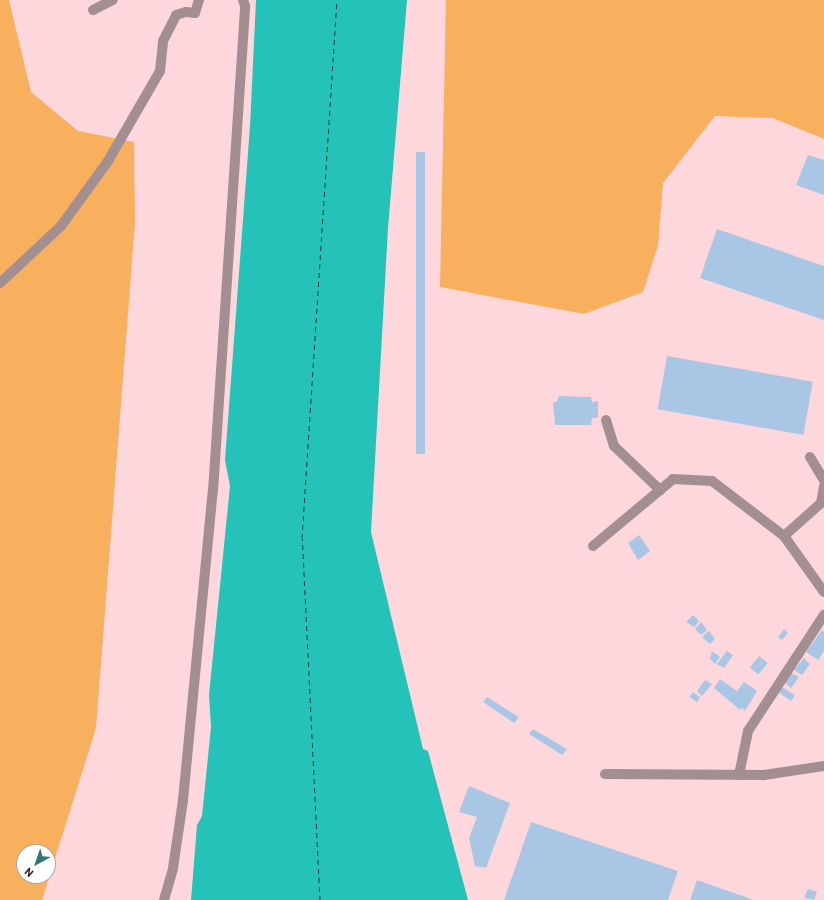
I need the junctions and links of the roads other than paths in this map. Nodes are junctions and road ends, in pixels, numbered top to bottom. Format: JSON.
{"nodes":[{"id":1,"x":113,"y":0,"type":"edge"},
{"id":2,"x":199,"y":0,"type":"edge"},
{"id":3,"x":243,"y":0,"type":"edge"},
{"id":4,"x":93,"y":10,"type":"dead end"},
{"id":5,"x":0,"y":283,"type":"edge"},
{"id":6,"x":606,"y":420,"type":"dead end"},
{"id":7,"x":810,"y":457,"type":"dead end"},
{"id":8,"x":824,"y":480,"type":"edge"},
{"id":9,"x":824,"y":486,"type":"edge"},
{"id":10,"x":660,"y":490,"type":"junction"},
{"id":11,"x":823,"y":504,"type":"edge"},
{"id":12,"x":784,"y":536,"type":"junction"},
{"id":13,"x":593,"y":546,"type":"dead end"},
{"id":14,"x":824,"y":592,"type":"edge"},
{"id":15,"x":824,"y":615,"type":"edge"},
{"id":16,"x":824,"y":766,"type":"edge"},
{"id":17,"x":605,"y":774,"type":"dead end"},
{"id":18,"x":739,"y":774,"type":"junction"},
{"id":19,"x":164,"y":900,"type":"edge"}],
"edges":[{"from":1,"to":4,"type":"street"},
{"from":2,"to":5,"type":"street"},
{"from":3,"to":19,"type":"street"},
{"from":6,"to":10,"type":"street"},
{"from":7,"to":8,"type":"street"},
{"from":9,"to":11,"type":"street"},
{"from":10,"to":12,"type":"street"},
{"from":10,"to":13,"type":"street"},
{"from":11,"to":12,"type":"street"},
{"from":12,"to":14,"type":"street"},
{"from":15,"to":18,"type":"street"},
{"from":16,"to":18,"type":"street"},
{"from":17,"to":18,"type":"street"}]}
